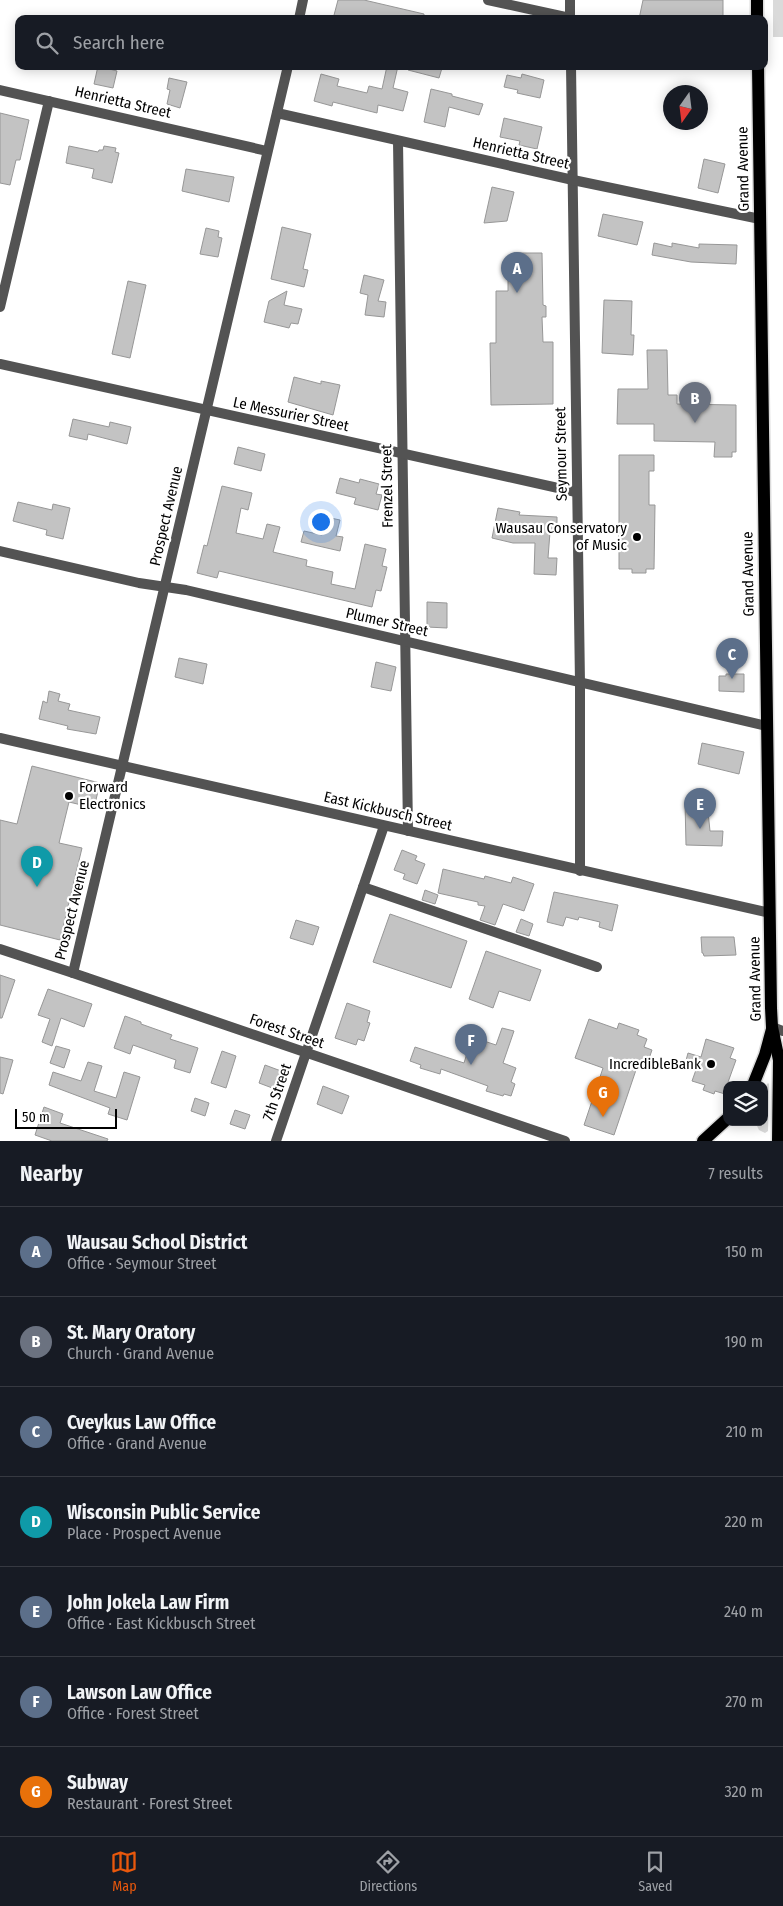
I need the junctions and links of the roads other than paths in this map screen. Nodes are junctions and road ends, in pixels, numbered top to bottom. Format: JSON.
{"nodes":[{"id":1,"x":303,"y":0,"type":"edge"},
{"id":2,"x":488,"y":0,"type":"edge"},
{"id":3,"x":570,"y":0,"type":"edge"},
{"id":4,"x":757,"y":0,"type":"edge"},
{"id":5,"x":300,"y":15,"type":"edge"},
{"id":6,"x":553,"y":15,"type":"edge"},
{"id":7,"x":570,"y":15,"type":"edge"},
{"id":8,"x":757,"y":15,"type":"edge"},
{"id":9,"x":287,"y":70,"type":"edge"},
{"id":10,"x":571,"y":70,"type":"edge"},
{"id":11,"x":758,"y":70,"type":"edge"},
{"id":12,"x":0,"y":90,"type":"edge"},
{"id":13,"x":49,"y":101,"type":"junction"},
{"id":14,"x":277,"y":113,"type":"junction"},
{"id":15,"x":398,"y":140,"type":"junction"},
{"id":16,"x":267,"y":151,"type":"junction"},
{"id":17,"x":573,"y":180,"type":"junction"},
{"id":18,"x":760,"y":219,"type":"junction"},
{"id":19,"x":0,"y":307,"type":"edge"},
{"id":20,"x":0,"y":364,"type":"edge"},
{"id":21,"x":206,"y":411,"type":"junction"},
{"id":22,"x":402,"y":454,"type":"junction"},
{"id":23,"x":576,"y":492,"type":"junction"},
{"id":24,"x":0,"y":551,"type":"edge"},
{"id":25,"x":165,"y":587,"type":"junction"},
{"id":26,"x":405,"y":641,"type":"junction"},
{"id":27,"x":580,"y":682,"type":"junction"},
{"id":28,"x":767,"y":726,"type":"junction"},
{"id":29,"x":0,"y":738,"type":"edge"},
{"id":30,"x":123,"y":766,"type":"junction"},
{"id":31,"x":384,"y":826,"type":"junction"},
{"id":32,"x":408,"y":831,"type":"junction"},
{"id":33,"x":580,"y":870,"type":"junction"},
{"id":34,"x":363,"y":887,"type":"junction"},
{"id":35,"x":770,"y":913,"type":"junction"},
{"id":36,"x":0,"y":949,"type":"edge"},
{"id":37,"x":597,"y":967,"type":"dead end"},
{"id":38,"x":73,"y":973,"type":"junction"},
{"id":39,"x":778,"y":1029,"type":"edge"},
{"id":40,"x":306,"y":1053,"type":"junction"},
{"id":41,"x":755,"y":1081,"type":"edge"},
{"id":42,"x":723,"y":1123,"type":"edge"},
{"id":43,"x":276,"y":1141,"type":"edge"},
{"id":44,"x":565,"y":1141,"type":"edge"},
{"id":45,"x":703,"y":1141,"type":"edge"},
{"id":46,"x":778,"y":1141,"type":"edge"}],
"edges":[{"from":1,"to":5,"type":"street"},
{"from":2,"to":6,"type":"street"},
{"from":3,"to":7,"type":"street"},
{"from":4,"to":8,"type":"main road"},
{"from":9,"to":14,"type":"street","name":"Prospect Avenue"},
{"from":10,"to":17,"type":"street","name":"Seymour Street"},
{"from":11,"to":18,"type":"main road","name":"Grand Avenue"},
{"from":12,"to":13,"type":"street","name":"Henrietta Street"},
{"from":13,"to":16,"type":"street","name":"Henrietta Street"},
{"from":13,"to":19,"type":"street"},
{"from":14,"to":15,"type":"street","name":"Henrietta Street"},
{"from":14,"to":16,"type":"street","name":"Prospect Avenue"},
{"from":15,"to":17,"type":"street","name":"Henrietta Street"},
{"from":15,"to":22,"type":"street","name":"Frenzel Street"},
{"from":16,"to":21,"type":"street","name":"Prospect Avenue"},
{"from":17,"to":18,"type":"street","name":"Henrietta Street"},
{"from":17,"to":23,"type":"street","name":"Seymour Street"},
{"from":18,"to":28,"type":"main road","name":"Grand Avenue"},
{"from":20,"to":21,"type":"street","name":"Le Messurier Street"},
{"from":21,"to":22,"type":"street","name":"Le Messurier Street"},
{"from":21,"to":25,"type":"street","name":"Prospect Avenue"},
{"from":22,"to":23,"type":"street","name":"Le Messurier Street"},
{"from":22,"to":26,"type":"street","name":"Frenzel Street"},
{"from":23,"to":27,"type":"street","name":"Seymour Street"},
{"from":24,"to":25,"type":"street","name":"Plumer Street"},
{"from":25,"to":26,"type":"street","name":"Plumer Street"},
{"from":25,"to":30,"type":"street","name":"Prospect Avenue"},
{"from":26,"to":27,"type":"street","name":"Plumer Street"},
{"from":26,"to":32,"type":"street","name":"Frenzel Street"},
{"from":27,"to":28,"type":"street","name":"Plumer Street"},
{"from":27,"to":33,"type":"street","name":"Seymour Street"},
{"from":28,"to":35,"type":"main road","name":"Grand Avenue"},
{"from":29,"to":30,"type":"street","name":"East Kickbusch Street"},
{"from":30,"to":31,"type":"street","name":"East Kickbusch Street"},
{"from":30,"to":38,"type":"street","name":"Prospect Avenue"},
{"from":31,"to":32,"type":"street","name":"East Kickbusch Street"},
{"from":31,"to":34,"type":"street","name":"7th Street"},
{"from":32,"to":33,"type":"street","name":"East Kickbusch Street"},
{"from":33,"to":35,"type":"street","name":"East Kickbusch Street"},
{"from":34,"to":37,"type":"street"},
{"from":34,"to":40,"type":"street","name":"7th Street"},
{"from":35,"to":39,"type":"main road","name":"Grand Avenue"},
{"from":36,"to":38,"type":"street","name":"Forest Street"},
{"from":38,"to":40,"type":"street","name":"Forest Street"},
{"from":39,"to":41,"type":"main road"},
{"from":39,"to":46,"type":"main road","name":"Grand Avenue"},
{"from":40,"to":43,"type":"street","name":"7th Street"},
{"from":40,"to":44,"type":"street","name":"Forest Street"},
{"from":42,"to":45,"type":"main road"}]}
